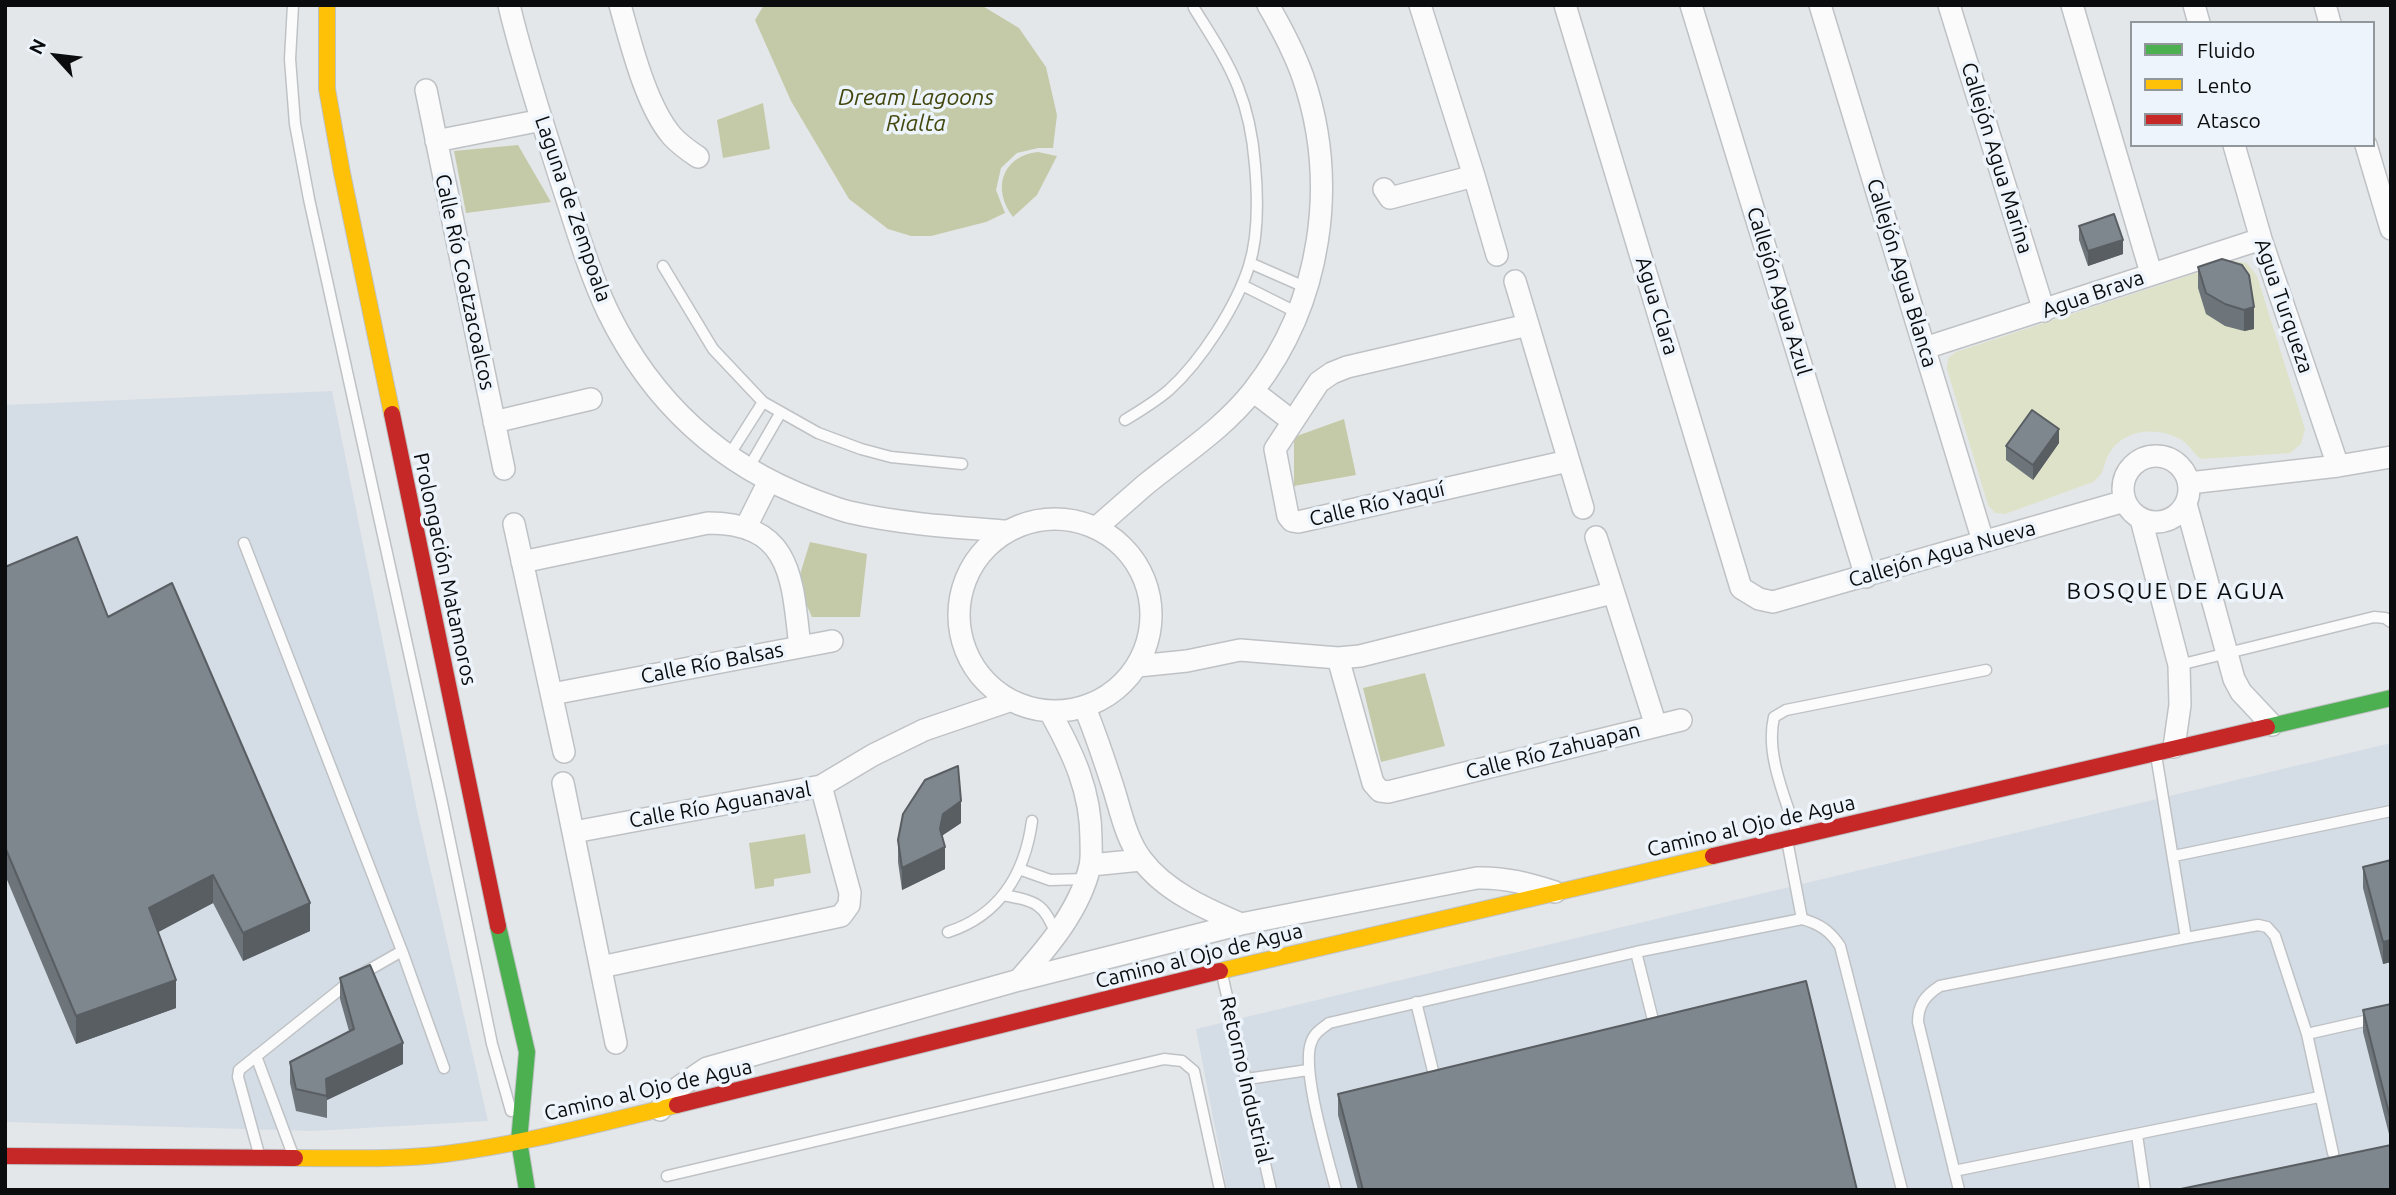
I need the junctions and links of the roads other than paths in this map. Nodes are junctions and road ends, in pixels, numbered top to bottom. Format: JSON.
{"nodes":[{"id":1,"x":293,"y":5,"type":"edge"},
{"id":2,"x":327,"y":5,"type":"edge"},
{"id":3,"x":509,"y":5,"type":"edge"},
{"id":4,"x":621,"y":5,"type":"edge"},
{"id":5,"x":1268,"y":5,"type":"edge"},
{"id":6,"x":1420,"y":5,"type":"edge"},
{"id":7,"x":1565,"y":5,"type":"edge"},
{"id":8,"x":1691,"y":5,"type":"edge"},
{"id":9,"x":1820,"y":5,"type":"edge"},
{"id":10,"x":1949,"y":5,"type":"edge"},
{"id":11,"x":2072,"y":5,"type":"edge"},
{"id":12,"x":1194,"y":8,"type":"dead end"},
{"id":13,"x":426,"y":90,"type":"dead end"},
{"id":14,"x":542,"y":120,"type":"junction"},
{"id":15,"x":436,"y":141,"type":"junction"},
{"id":16,"x":2235,"y":147,"type":"edge"},
{"id":17,"x":2367,"y":147,"type":"edge"},
{"id":18,"x":698,"y":157,"type":"dead end"},
{"id":19,"x":1474,"y":176,"type":"junction"},
{"id":20,"x":1384,"y":189,"type":"dead end"},
{"id":21,"x":2391,"y":229,"type":"edge"},
{"id":22,"x":2261,"y":239,"type":"junction"},
{"id":23,"x":1497,"y":255,"type":"dead end"},
{"id":24,"x":1250,"y":263,"type":"junction"},
{"id":25,"x":663,"y":267,"type":"dead end"},
{"id":26,"x":2151,"y":273,"type":"junction"},
{"id":27,"x":1515,"y":281,"type":"dead end"},
{"id":28,"x":1242,"y":285,"type":"junction"},
{"id":29,"x":1307,"y":288,"type":"junction"},
{"id":30,"x":2045,"y":311,"type":"junction"},
{"id":31,"x":1298,"y":313,"type":"junction"},
{"id":32,"x":1528,"y":325,"type":"junction"},
{"id":33,"x":1925,"y":348,"type":"junction"},
{"id":34,"x":1254,"y":391,"type":"junction"},
{"id":35,"x":592,"y":399,"type":"dead end"},
{"id":36,"x":763,"y":402,"type":"junction"},
{"id":37,"x":781,"y":412,"type":"junction"},
{"id":38,"x":1125,"y":420,"type":"dead end"},
{"id":39,"x":1292,"y":421,"type":"junction"},
{"id":40,"x":494,"y":422,"type":"junction"},
{"id":41,"x":728,"y":457,"type":"junction"},
{"id":42,"x":2391,"y":457,"type":"edge"},
{"id":43,"x":1568,"y":461,"type":"junction"},
{"id":44,"x":962,"y":464,"type":"dead end"},
{"id":45,"x":2338,"y":466,"type":"junction"},
{"id":46,"x":504,"y":469,"type":"dead end"},
{"id":47,"x":748,"y":469,"type":"junction"},
{"id":48,"x":769,"y":481,"type":"junction"},
{"id":49,"x":2189,"y":483,"type":"junction"},
{"id":50,"x":2125,"y":501,"type":"junction"},
{"id":51,"x":2186,"y":504,"type":"junction"},
{"id":52,"x":1583,"y":508,"type":"dead end"},
{"id":53,"x":2141,"y":519,"type":"junction"},
{"id":54,"x":513,"y":524,"type":"dead end"},
{"id":55,"x":746,"y":527,"type":"junction"},
{"id":56,"x":1097,"y":527,"type":"junction"},
{"id":57,"x":1006,"y":531,"type":"junction"},
{"id":58,"x":1596,"y":537,"type":"dead end"},
{"id":59,"x":1983,"y":541,"type":"junction"},
{"id":60,"x":244,"y":543,"type":"dead end"},
{"id":61,"x":522,"y":562,"type":"junction"},
{"id":62,"x":1866,"y":577,"type":"junction"},
{"id":63,"x":1612,"y":593,"type":"junction"},
{"id":64,"x":1759,"y":599,"type":"joint"},
{"id":65,"x":2391,"y":622,"type":"edge"},
{"id":66,"x":832,"y":641,"type":"dead end"},
{"id":67,"x":800,"y":646,"type":"junction"},
{"id":68,"x":2226,"y":653,"type":"junction"},
{"id":69,"x":1338,"y":658,"type":"junction"},
{"id":70,"x":1138,"y":666,"type":"junction"},
{"id":71,"x":2179,"y":666,"type":"junction"},
{"id":72,"x":1986,"y":670,"type":"dead end"},
{"id":73,"x":552,"y":694,"type":"junction"},
{"id":74,"x":2391,"y":698,"type":"edge"},
{"id":75,"x":1009,"y":701,"type":"junction"},
{"id":76,"x":1085,"y":708,"type":"junction"},
{"id":77,"x":1049,"y":712,"type":"junction"},
{"id":78,"x":1681,"y":720,"type":"dead end"},
{"id":79,"x":2272,"y":725,"type":"junction"},
{"id":80,"x":1656,"y":726,"type":"junction"},
{"id":81,"x":2164,"y":750,"type":"junction"},
{"id":82,"x":564,"y":752,"type":"dead end"},
{"id":83,"x":563,"y":783,"type":"dead end"},
{"id":84,"x":821,"y":786,"type":"junction"},
{"id":85,"x":2391,"y":811,"type":"edge"},
{"id":86,"x":1032,"y":821,"type":"dead end"},
{"id":87,"x":574,"y":832,"type":"junction"},
{"id":88,"x":1793,"y":839,"type":"junction"},
{"id":89,"x":2174,"y":856,"type":"junction"},
{"id":90,"x":1141,"y":860,"type":"junction"},
{"id":91,"x":1019,"y":869,"type":"junction"},
{"id":92,"x":1088,"y":872,"type":"junction"},
{"id":93,"x":1555,"y":892,"type":"junction"},
{"id":94,"x":1003,"y":895,"type":"junction"},
{"id":95,"x":1802,"y":919,"type":"junction"},
{"id":96,"x":1241,"y":924,"type":"junction"},
{"id":97,"x":948,"y":932,"type":"dead end"},
{"id":98,"x":1056,"y":935,"type":"junction"},
{"id":99,"x":2186,"y":939,"type":"junction"},
{"id":100,"x":402,"y":951,"type":"junction"},
{"id":101,"x":1636,"y":952,"type":"junction"},
{"id":102,"x":601,"y":967,"type":"junction"},
{"id":103,"x":1221,"y":971,"type":"junction"},
{"id":104,"x":1019,"y":980,"type":"junction"},
{"id":105,"x":1416,"y":1002,"type":"junction"},
{"id":106,"x":2391,"y":1015,"type":"edge"},
{"id":107,"x":1652,"y":1016,"type":"edge"},
{"id":108,"x":2307,"y":1034,"type":"junction"},
{"id":109,"x":616,"y":1043,"type":"dead end"},
{"id":110,"x":256,"y":1056,"type":"junction"},
{"id":111,"x":444,"y":1068,"type":"dead end"},
{"id":112,"x":1308,"y":1070,"type":"junction"},
{"id":113,"x":1247,"y":1079,"type":"junction"},
{"id":114,"x":1435,"y":1079,"type":"edge"},
{"id":115,"x":2319,"y":1097,"type":"junction"},
{"id":116,"x":660,"y":1110,"type":"junction"},
{"id":117,"x":2137,"y":1135,"type":"junction"},
{"id":118,"x":519,"y":1141,"type":"junction"},
{"id":119,"x":2333,"y":1153,"type":"dead end"},
{"id":120,"x":5,"y":1156,"type":"edge"},
{"id":121,"x":260,"y":1158,"type":"junction"},
{"id":122,"x":294,"y":1158,"type":"junction"},
{"id":123,"x":1954,"y":1171,"type":"junction"},
{"id":124,"x":667,"y":1176,"type":"dead end"},
{"id":125,"x":527,"y":1190,"type":"edge"},
{"id":126,"x":1220,"y":1190,"type":"edge"},
{"id":127,"x":1270,"y":1190,"type":"edge"},
{"id":128,"x":1336,"y":1190,"type":"edge"},
{"id":129,"x":1902,"y":1190,"type":"edge"},
{"id":130,"x":1959,"y":1190,"type":"edge"},
{"id":131,"x":2145,"y":1190,"type":"edge"}],
"edges":[{"from":1,"to":118,"type":"lane"},
{"from":2,"to":118,"type":"street","name":"Prolongación Matamoros"},
{"from":3,"to":14,"type":"street","name":"Laguna de Zempoala"},
{"from":4,"to":18,"type":"street"},
{"from":5,"to":29,"type":"street"},
{"from":6,"to":19,"type":"street"},
{"from":7,"to":64,"type":"street","name":"Agua Clara"},
{"from":8,"to":62,"type":"street","name":"Callejón Agua Azul"},
{"from":9,"to":33,"type":"street","name":"Callejón Agua Blanca"},
{"from":10,"to":30,"type":"street","name":"Callejón Agua Marina"},
{"from":11,"to":26,"type":"street"},
{"from":12,"to":24,"type":"lane"},
{"from":13,"to":15,"type":"street","name":"Calle Río Coatzacoalcos"},
{"from":14,"to":15,"type":"street"},
{"from":14,"to":41,"type":"street","name":"Laguna de Zempoala"},
{"from":15,"to":40,"type":"street","name":"Calle Río Coatzacoalcos"},
{"from":16,"to":22,"type":"street","name":"Agua Turqueza"},
{"from":17,"to":21,"type":"street"},
{"from":19,"to":20,"type":"street"},
{"from":19,"to":23,"type":"street"},
{"from":22,"to":26,"type":"street","name":"Agua Brava"},
{"from":22,"to":45,"type":"street","name":"Agua Turqueza"},
{"from":24,"to":28,"type":"lane"},
{"from":24,"to":29,"type":"lane"},
{"from":25,"to":36,"type":"lane"},
{"from":26,"to":30,"type":"street","name":"Agua Brava"},
{"from":27,"to":32,"type":"street"},
{"from":28,"to":31,"type":"lane"},
{"from":28,"to":38,"type":"lane"},
{"from":29,"to":31,"type":"street"},
{"from":30,"to":33,"type":"street","name":"Agua Brava"},
{"from":31,"to":34,"type":"street"},
{"from":32,"to":39,"type":"street","name":"Calle Río Yaquí"},
{"from":32,"to":43,"type":"street"},
{"from":33,"to":59,"type":"street","name":"Callejón Agua Blanca"},
{"from":34,"to":39,"type":"street"},
{"from":34,"to":56,"type":"street"},
{"from":35,"to":40,"type":"street"},
{"from":36,"to":37,"type":"lane"},
{"from":36,"to":41,"type":"lane"},
{"from":37,"to":44,"type":"lane"},
{"from":37,"to":47,"type":"lane"},
{"from":39,"to":43,"type":"street","name":"Calle Río Yaquí"},
{"from":40,"to":46,"type":"street","name":"Calle Río Coatzacoalcos"},
{"from":41,"to":47,"type":"street","name":"Laguna de Zempoala"},
{"from":42,"to":45,"type":"street"},
{"from":43,"to":52,"type":"street"},
{"from":45,"to":49,"type":"street"},
{"from":47,"to":48,"type":"street","name":"Laguna de Zempoala"},
{"from":48,"to":55,"type":"street"},
{"from":48,"to":57,"type":"street","name":"Laguna de Zempoala"},
{"from":49,"to":50,"type":"street"},
{"from":49,"to":51,"type":"street"},
{"from":50,"to":53,"type":"street"},
{"from":50,"to":59,"type":"street","name":"Callejón Agua Nueva"},
{"from":51,"to":53,"type":"street"},
{"from":51,"to":68,"type":"street"},
{"from":53,"to":71,"type":"street"},
{"from":54,"to":61,"type":"street"},
{"from":55,"to":61,"type":"street","name":"Calle Río Balsas"},
{"from":55,"to":67,"type":"street","name":"Calle Río Balsas"},
{"from":56,"to":57,"type":"street"},
{"from":56,"to":70,"type":"street"},
{"from":57,"to":75,"type":"street"},
{"from":58,"to":63,"type":"street","name":"Calle Río Zahuapan"},
{"from":59,"to":62,"type":"street","name":"Callejón Agua Nueva"},
{"from":60,"to":100,"type":"lane"},
{"from":61,"to":73,"type":"street"},
{"from":62,"to":64,"type":"street","name":"Callejón Agua Nueva"},
{"from":63,"to":69,"type":"street"},
{"from":63,"to":80,"type":"street","name":"Calle Río Zahuapan"},
{"from":65,"to":68,"type":"lane"},
{"from":66,"to":67,"type":"street"},
{"from":67,"to":73,"type":"street","name":"Calle Río Balsas"},
{"from":68,"to":71,"type":"lane"},
{"from":68,"to":79,"type":"street"},
{"from":69,"to":70,"type":"street"},
{"from":69,"to":80,"type":"street","name":"Calle Río Zahuapan"},
{"from":70,"to":76,"type":"street"},
{"from":71,"to":81,"type":"street"},
{"from":72,"to":88,"type":"lane"},
{"from":73,"to":82,"type":"street"},
{"from":74,"to":79,"type":"street","name":"Camino al Ojo de Agua"},
{"from":75,"to":77,"type":"street"},
{"from":75,"to":84,"type":"street"},
{"from":76,"to":77,"type":"street"},
{"from":76,"to":90,"type":"street"},
{"from":77,"to":92,"type":"street"},
{"from":78,"to":80,"type":"street"},
{"from":79,"to":81,"type":"street","name":"Camino al Ojo de Agua"},
{"from":81,"to":88,"type":"street","name":"Camino al Ojo de Agua"},
{"from":81,"to":89,"type":"lane"},
{"from":83,"to":87,"type":"street"},
{"from":84,"to":87,"type":"street","name":"Calle Río Aguanaval"},
{"from":84,"to":102,"type":"street","name":"Calle Río Aguanaval"},
{"from":85,"to":89,"type":"lane"},
{"from":86,"to":91,"type":"lane"},
{"from":87,"to":102,"type":"street"},
{"from":88,"to":93,"type":"street","name":"Camino al Ojo de Agua"},
{"from":88,"to":95,"type":"lane"},
{"from":89,"to":99,"type":"lane"},
{"from":90,"to":92,"type":"street"},
{"from":90,"to":96,"type":"street"},
{"from":91,"to":92,"type":"lane"},
{"from":91,"to":94,"type":"lane"},
{"from":92,"to":98,"type":"street"},
{"from":93,"to":96,"type":"street"},
{"from":93,"to":103,"type":"street","name":"Camino al Ojo de Agua"},
{"from":94,"to":97,"type":"lane"},
{"from":94,"to":98,"type":"lane"},
{"from":95,"to":101,"type":"lane"},
{"from":95,"to":129,"type":"lane"},
{"from":96,"to":104,"type":"street"},
{"from":98,"to":104,"type":"street"},
{"from":99,"to":108,"type":"lane"},
{"from":99,"to":123,"type":"lane"},
{"from":100,"to":110,"type":"lane"},
{"from":100,"to":111,"type":"lane"},
{"from":101,"to":105,"type":"lane"},
{"from":101,"to":107,"type":"lane"},
{"from":102,"to":109,"type":"street"},
{"from":103,"to":113,"type":"lane","name":"Retorno Industrial"},
{"from":103,"to":116,"type":"street","name":"Camino al Ojo de Agua"},
{"from":104,"to":116,"type":"street"},
{"from":105,"to":112,"type":"lane"},
{"from":105,"to":114,"type":"lane"},
{"from":106,"to":108,"type":"lane"},
{"from":108,"to":115,"type":"lane"},
{"from":110,"to":121,"type":"lane"},
{"from":110,"to":122,"type":"lane"},
{"from":112,"to":113,"type":"lane"},
{"from":112,"to":128,"type":"lane"},
{"from":113,"to":127,"type":"lane","name":"Retorno Industrial"},
{"from":115,"to":117,"type":"lane"},
{"from":115,"to":119,"type":"lane"},
{"from":116,"to":118,"type":"street","name":"Camino al Ojo de Agua"},
{"from":117,"to":123,"type":"lane"},
{"from":117,"to":131,"type":"lane"},
{"from":118,"to":122,"type":"street","name":"Camino al Ojo de Agua"},
{"from":118,"to":125,"type":"street","name":"Prolongación Matamoros"},
{"from":120,"to":121,"type":"street","name":"Camino al Ojo de Agua"},
{"from":121,"to":122,"type":"street","name":"Camino al Ojo de Agua"},
{"from":123,"to":130,"type":"lane"},
{"from":124,"to":126,"type":"lane"}]}
